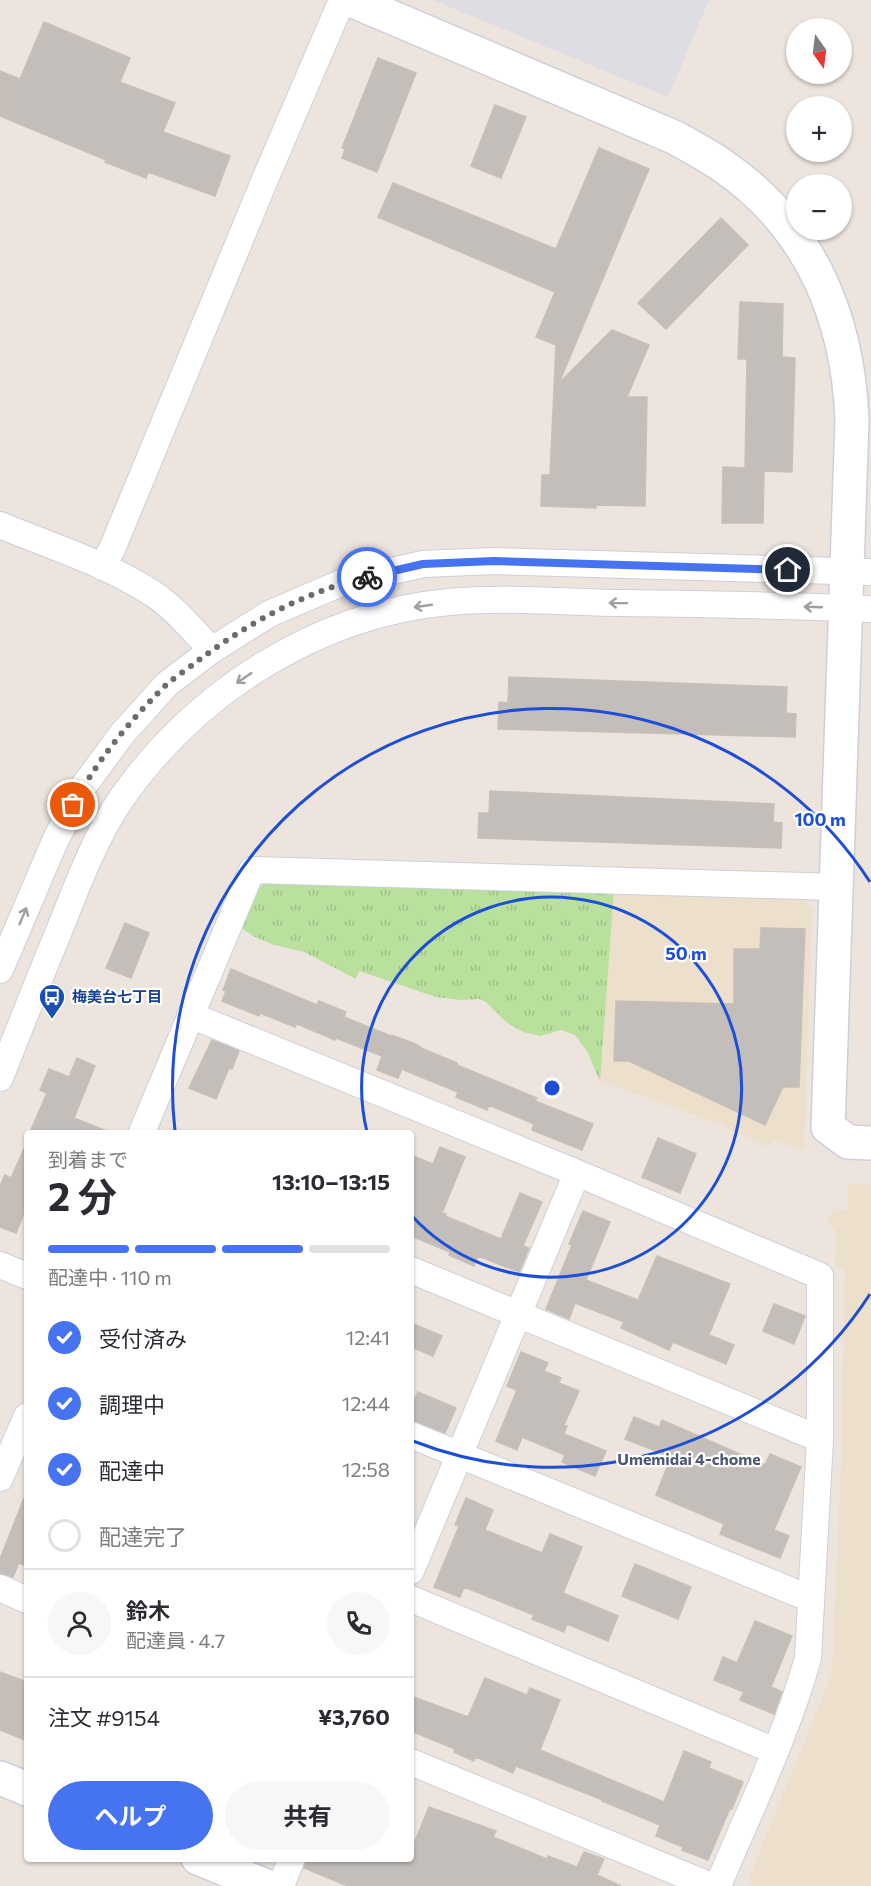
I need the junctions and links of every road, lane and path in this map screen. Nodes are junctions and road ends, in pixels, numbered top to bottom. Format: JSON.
{"nodes":[{"id":1,"x":342,"y":0,"type":"edge"},
{"id":2,"x":351,"y":0,"type":"edge"},
{"id":3,"x":0,"y":525,"type":"edge"},
{"id":4,"x":102,"y":567,"type":"junction"},
{"id":5,"x":859,"y":571,"type":"edge"},
{"id":6,"x":858,"y":609,"type":"edge"},
{"id":7,"x":212,"y":650,"type":"junction"},
{"id":8,"x":836,"y":887,"type":"junction"},
{"id":9,"x":0,"y":970,"type":"edge"},
{"id":10,"x":190,"y":1015,"type":"junction"},
{"id":11,"x":0,"y":1078,"type":"edge"},
{"id":12,"x":143,"y":1130,"type":"edge"},
{"id":13,"x":871,"y":1143,"type":"edge"},
{"id":14,"x":577,"y":1173,"type":"junction"},
{"id":15,"x":0,"y":1265,"type":"edge"},
{"id":16,"x":414,"y":1271,"type":"edge"},
{"id":17,"x":24,"y":1275,"type":"edge"},
{"id":18,"x":518,"y":1314,"type":"junction"},
{"id":19,"x":24,"y":1431,"type":"edge"},
{"id":20,"x":414,"y":1436,"type":"edge"},
{"id":21,"x":820,"y":1439,"type":"junction"},
{"id":22,"x":458,"y":1455,"type":"junction"},
{"id":23,"x":0,"y":1478,"type":"edge"},
{"id":24,"x":414,"y":1564,"type":"edge"},
{"id":25,"x":0,"y":1588,"type":"edge"},
{"id":26,"x":24,"y":1599,"type":"edge"},
{"id":27,"x":812,"y":1599,"type":"junction"},
{"id":28,"x":414,"y":1600,"type":"edge"},
{"id":29,"x":775,"y":1751,"type":"junction"},
{"id":30,"x":414,"y":1763,"type":"edge"},
{"id":31,"x":0,"y":1778,"type":"edge"},
{"id":32,"x":24,"y":1788,"type":"edge"},
{"id":33,"x":208,"y":1862,"type":"edge"},
{"id":34,"x":290,"y":1862,"type":"edge"},
{"id":35,"x":266,"y":1886,"type":"edge"},
{"id":36,"x":281,"y":1886,"type":"edge"},
{"id":37,"x":711,"y":1886,"type":"edge"},
{"id":38,"x":718,"y":1886,"type":"edge"}],
"edges":[{"from":1,"to":4,"type":"street"},
{"from":2,"to":5,"type":"street"},
{"from":3,"to":4,"type":"street"},
{"from":4,"to":7,"type":"street"},
{"from":5,"to":6,"type":"street"},
{"from":5,"to":7,"type":"street"},
{"from":6,"to":8,"type":"street"},
{"from":6,"to":11,"type":"street","one_way":true},
{"from":9,"to":7,"type":"street","one_way":true},
{"from":8,"to":10,"type":"street"},
{"from":8,"to":13,"type":"street"},
{"from":10,"to":12,"type":"street"},
{"from":10,"to":14,"type":"street"},
{"from":14,"to":18,"type":"street"},
{"from":14,"to":21,"type":"street"},
{"from":15,"to":17,"type":"street"},
{"from":16,"to":18,"type":"street"},
{"from":18,"to":21,"type":"street"},
{"from":18,"to":22,"type":"street"},
{"from":19,"to":23,"type":"street"},
{"from":20,"to":22,"type":"street"},
{"from":21,"to":27,"type":"street"},
{"from":22,"to":24,"type":"street"},
{"from":22,"to":27,"type":"street"},
{"from":25,"to":26,"type":"street"},
{"from":27,"to":29,"type":"street"},
{"from":28,"to":29,"type":"street"},
{"from":29,"to":38,"type":"street"},
{"from":30,"to":37,"type":"street"},
{"from":31,"to":32,"type":"street"},
{"from":33,"to":35,"type":"street"},
{"from":34,"to":36,"type":"street"}]}
